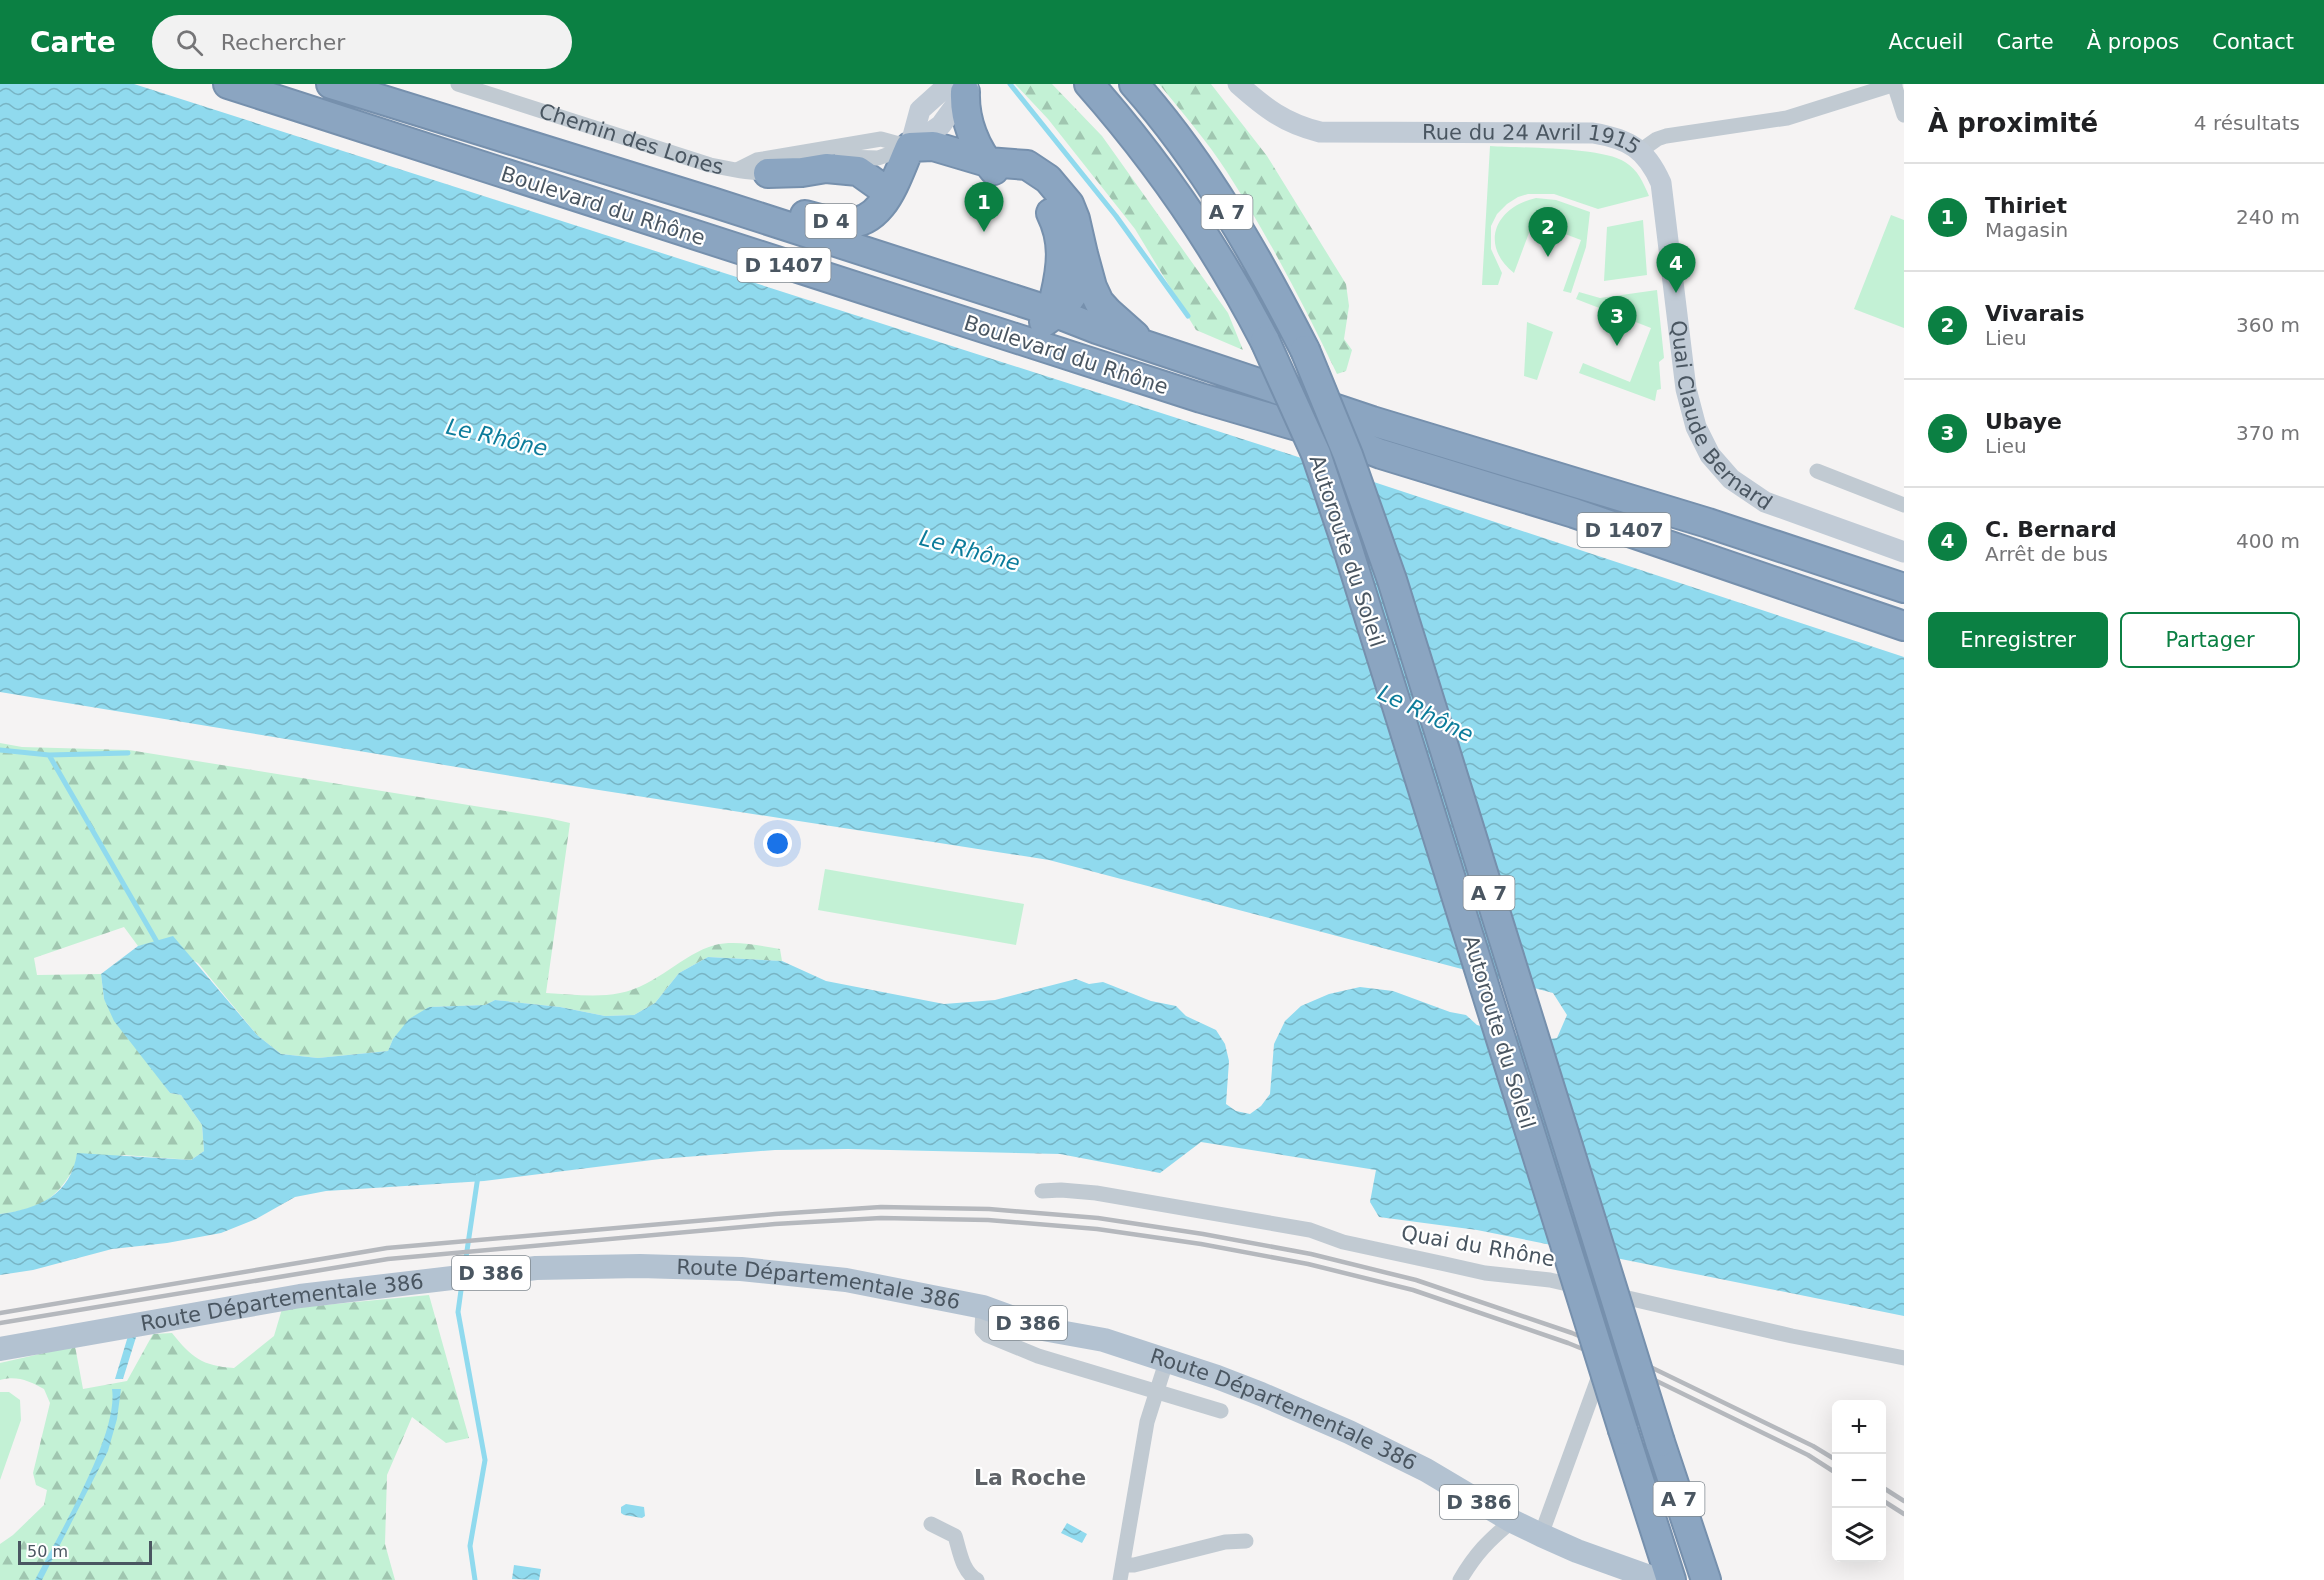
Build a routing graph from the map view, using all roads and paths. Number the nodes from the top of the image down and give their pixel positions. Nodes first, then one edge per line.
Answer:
1 (228, 84) edge
2 (331, 84) edge
3 (458, 84) edge
4 (1089, 84) edge
5 (1134, 84) edge
6 (1238, 84) edge
7 (1895, 84) edge
8 (962, 87) edge
9 (1904, 115) edge
10 (910, 147) junction
11 (1640, 151) junction
12 (987, 162) junction
13 (736, 170) junction
14 (497, 171) junction
15 (768, 173) junction
16 (890, 193) junction
17 (712, 202) junction
18 (1083, 254) junction
19 (1056, 313) junction
20 (1142, 342) junction
21 (1342, 439) junction
22 (1817, 471) dead end
23 (1904, 505) edge
24 (1904, 552) edge
25 (1904, 588) edge
26 (1904, 626) edge
27 (1042, 1191) dead end
28 (983, 1307) junction
29 (0, 1349) edge
30 (1904, 1358) edge
31 (1167, 1359) junction
32 (1599, 1376) dead end
33 (1155, 1392) junction
34 (1221, 1411) dead end
35 (1512, 1521) junction
36 (931, 1524) dead end
37 (1541, 1535) junction
38 (1246, 1541) dead end
39 (1702, 1569) edge
40 (1121, 1572) edge
41 (977, 1580) edge
42 (1460, 1580) edge
43 (1658, 1580) edge
44 (1671, 1580) edge

1 - 14 highway, Boulevard du Rhône / D 1407
2 - 17 highway, Boulevard du Rhône / D 1407
3 - 13 street, Chemin des Lones
4 - 44 highway, Autoroute du Soleil / A 7, bridge
5 - 39 highway, Autoroute du Soleil / A 7, bridge
6 - 11 main road, Rue du 24 Avril 1915
7 - 9 street
7 - 11 street, Rue du 24 Avril 1915
8 - 10 main road, D 4
8 - 12 highway
10 - 12 highway
10 - 13 street, Chemin des Lones
10 - 15 street, Chemin des Lones
10 - 16 highway, D 4
11 - 24 main road, Quai Claude Bernard
12 - 18 highway
12 - 19 highway
13 - 15 street, Chemin des Lones
14 - 19 highway
14 - 21 highway, Boulevard du Rhône / D 1407
15 - 16 highway
16 - 17 highway, D 4
17 - 19 highway, Boulevard du Rhône / D 1407
18 - 19 highway
18 - 20 highway
19 - 20 highway, Boulevard du Rhône / D 1407
19 - 21 highway
20 - 25 highway, Boulevard du Rhône / D 1407
21 - 26 highway, Boulevard du Rhône / D 1407
22 - 23 street
27 - 30 street, Quai du Rhône
28 - 29 main road, Route Départementale 386 / D 386
28 - 31 main road, Route Départementale 386 / D 386
28 - 33 street
31 - 33 street
31 - 35 main road, Route Départementale 386 / D 386
32 - 37 street
33 - 34 street
33 - 40 street
35 - 37 main road, Route Départementale 386 / D 386
35 - 42 street
36 - 41 street
37 - 43 main road, Route Départementale 386 / D 386
38 - 40 street

